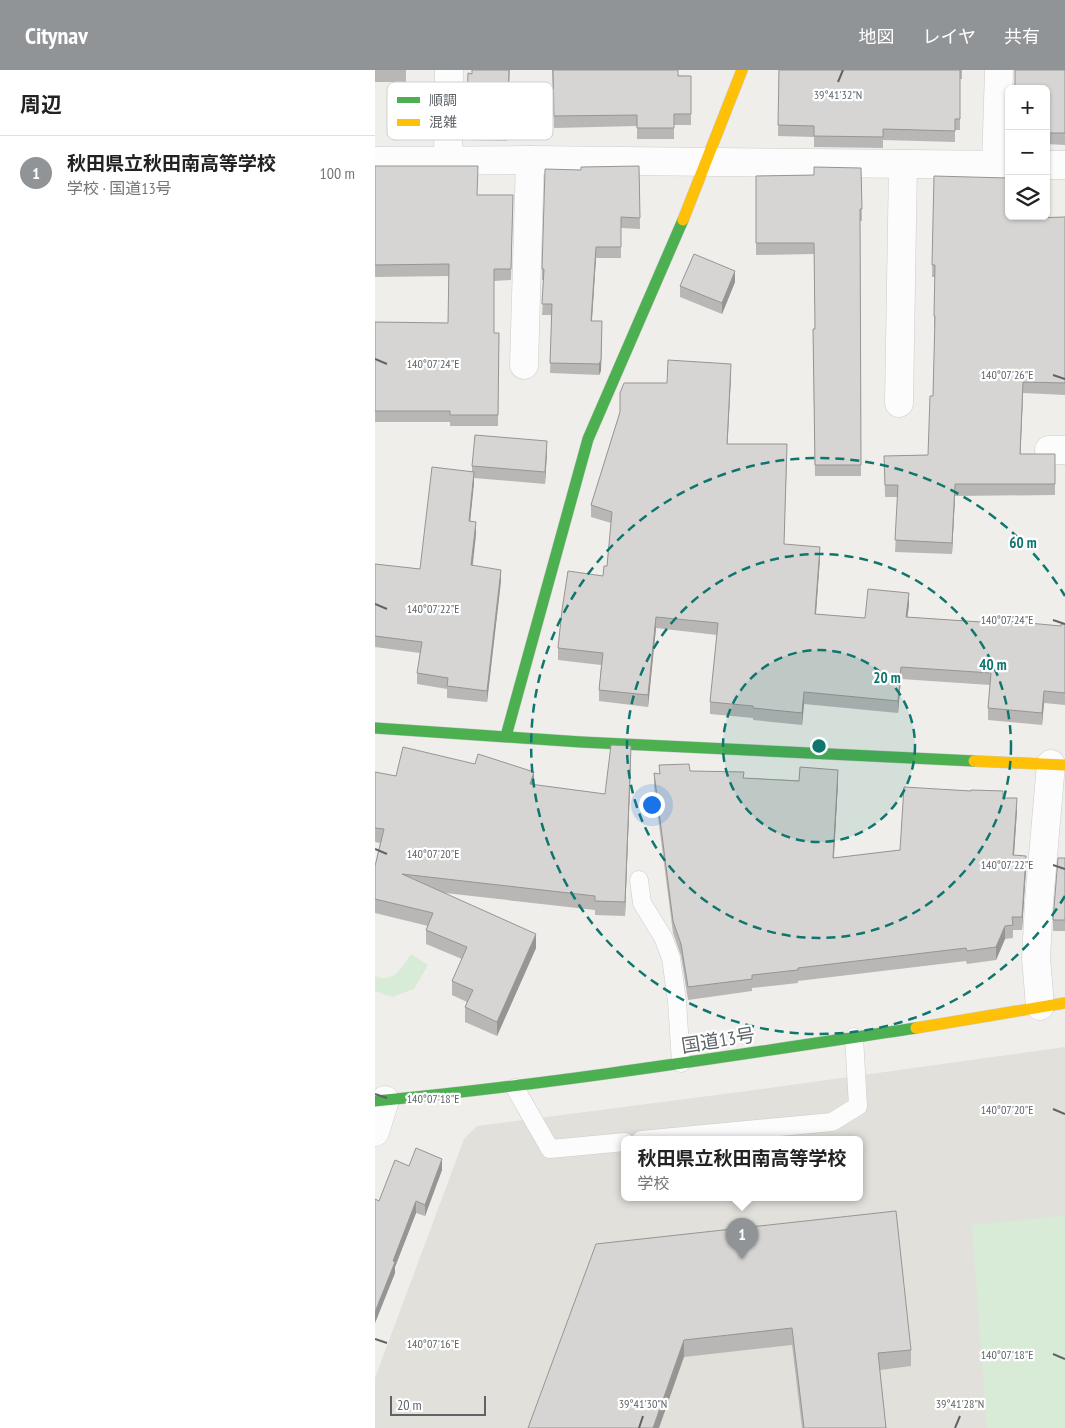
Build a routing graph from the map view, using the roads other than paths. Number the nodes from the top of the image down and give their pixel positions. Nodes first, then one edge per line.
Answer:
1 (742, 70) edge
2 (999, 70) edge
3 (447, 140) edge
4 (530, 160) junction
5 (375, 161) edge
6 (447, 161) junction
7 (706, 163) junction
8 (903, 164) junction
9 (1002, 165) edge
10 (1050, 165) edge
11 (1065, 165) edge
12 (524, 365) dead end
13 (899, 403) dead end
14 (375, 728) edge
15 (506, 736) junction
16 (1058, 765) edge
17 (639, 880) dead end
18 (1052, 1005) edge
19 (854, 1037) junction
20 (681, 1063) junction
21 (515, 1088) junction
22 (380, 1100) edge
23 (375, 1132) edge
24 (683, 1136) edge
25 (621, 1142) edge

1 - 7 main road
2 - 9 street
3 - 6 street
4 - 6 street
4 - 7 street
4 - 12 street
5 - 6 street
7 - 8 street
7 - 15 main road
8 - 9 street
8 - 13 street
10 - 11 street
14 - 15 main road
15 - 16 main road
16 - 18 street
17 - 20 lane
18 - 19 main road, 国道13号
19 - 20 main road, 国道13号
19 - 24 lane
20 - 21 main road, 国道13号
21 - 22 main road, 国道13号
21 - 25 lane
22 - 23 street

